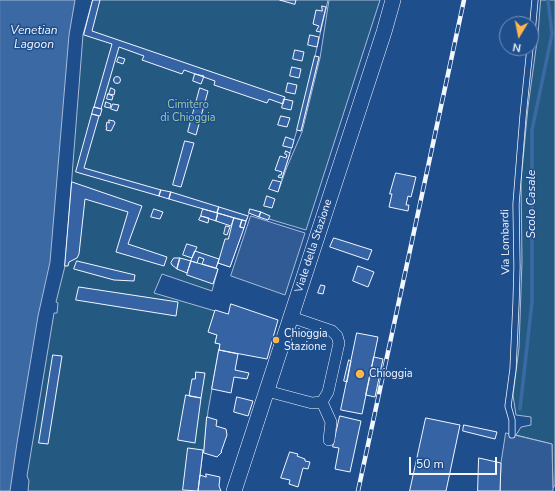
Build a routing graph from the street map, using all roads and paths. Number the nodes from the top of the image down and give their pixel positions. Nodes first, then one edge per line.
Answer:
1 (393, 0) edge
2 (535, 0) edge
3 (533, 16) edge
4 (529, 56) edge
5 (291, 317) junction
6 (266, 391) junction
7 (322, 402) junction
8 (512, 435) dead end
9 (329, 440) dead end
10 (234, 491) edge

1 - 5 street, Viale della Stazione
2 - 3 lane
4 - 8 lane, Via Lombardi
5 - 6 street, Viale della Stazione
5 - 7 street
6 - 7 street
6 - 10 street, Viale della Stazione
7 - 9 street

